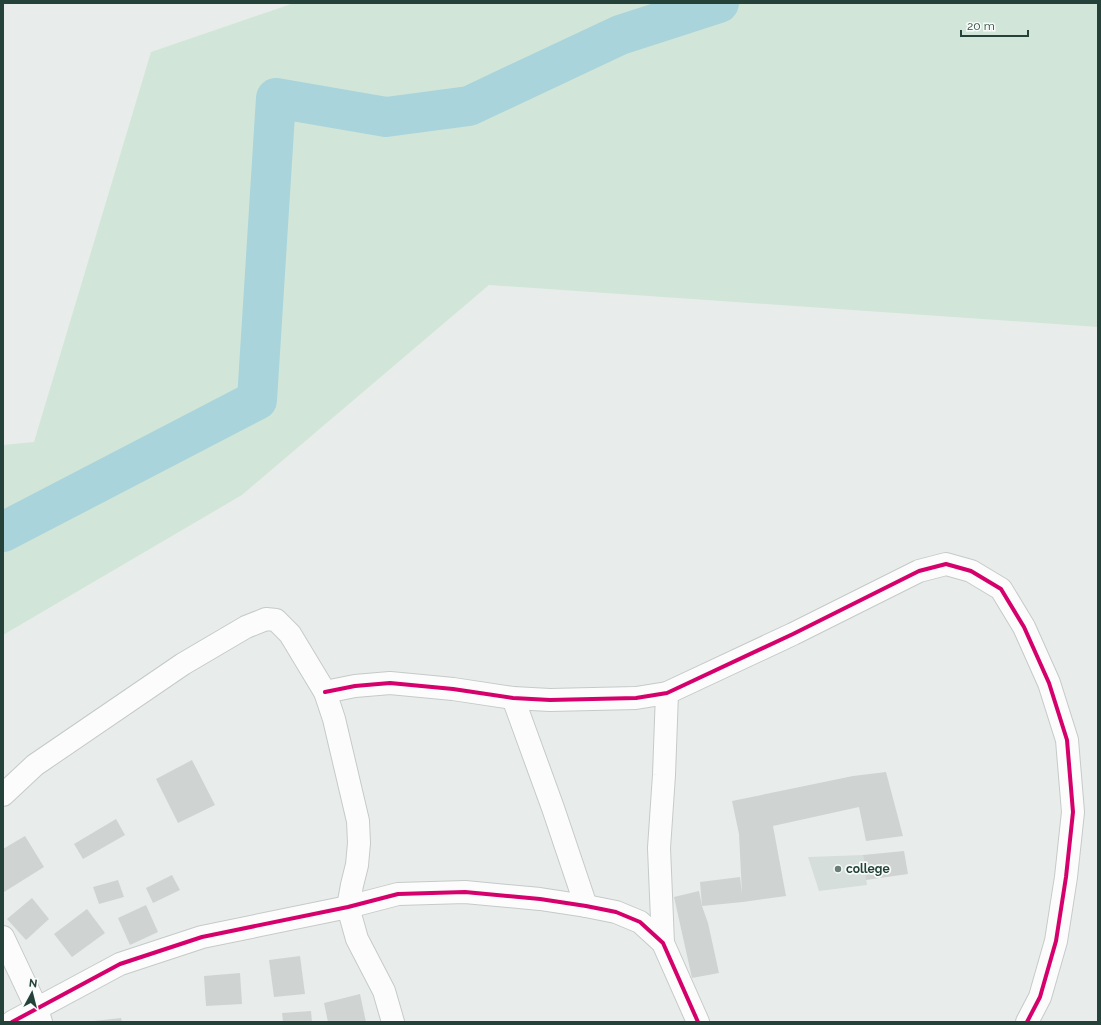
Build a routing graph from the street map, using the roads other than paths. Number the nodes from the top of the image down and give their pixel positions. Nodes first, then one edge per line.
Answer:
1 (325, 692) junction
2 (667, 693) junction
3 (513, 698) junction
4 (3, 795) edge
5 (586, 906) junction
6 (348, 907) junction
7 (3, 937) edge
8 (663, 943) junction
9 (39, 1015) edge
10 (12, 1022) edge
11 (393, 1022) edge
12 (698, 1022) edge
13 (1027, 1022) edge

1 - 3 street
1 - 4 street
1 - 6 street
2 - 3 street
2 - 8 street
2 - 13 street
3 - 5 street
5 - 6 street
5 - 8 street
6 - 9 street
6 - 11 street
7 - 9 street
8 - 12 street
9 - 10 street

